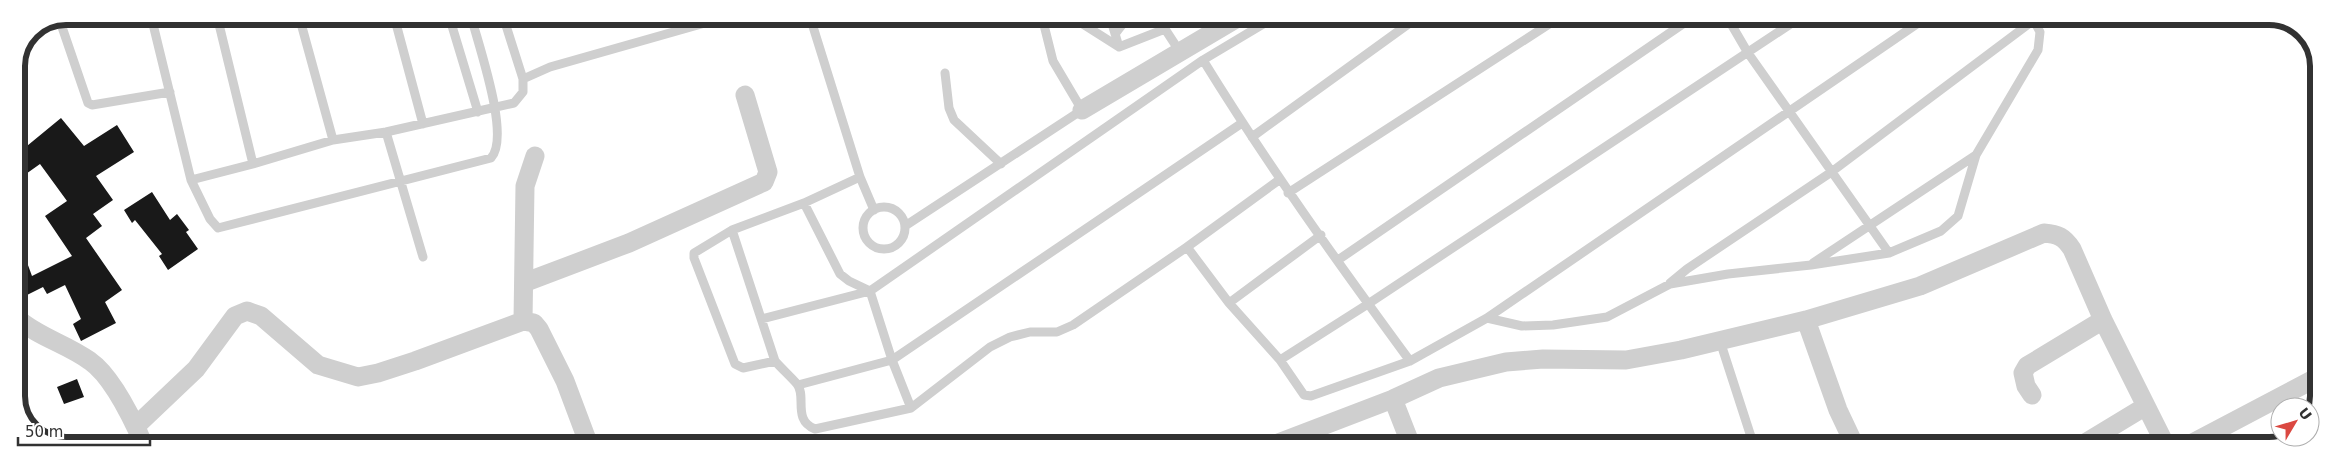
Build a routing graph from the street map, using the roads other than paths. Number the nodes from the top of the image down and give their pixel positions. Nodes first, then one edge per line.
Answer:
1 (62, 25) edge
2 (153, 25) edge
3 (219, 25) edge
4 (301, 25) edge
5 (396, 25) edge
6 (452, 25) edge
7 (473, 25) edge
8 (506, 25) edge
9 (694, 25) edge
10 (813, 25) edge
11 (1044, 25) edge
12 (1087, 25) edge
13 (1112, 25) edge
14 (1122, 25) edge
15 (1164, 25) edge
16 (1226, 25) edge
17 (1262, 25) edge
18 (1407, 25) edge
19 (1548, 25) edge
20 (1681, 25) edge
21 (1732, 25) edge
22 (1790, 25) edge
23 (1915, 25) edge
24 (2024, 25) edge
25 (2036, 25) edge
26 (1165, 29) junction
27 (1115, 34) junction
28 (1119, 47) junction
29 (1180, 52) junction
30 (1748, 53) junction
31 (1203, 60) junction
32 (945, 73) dead end
33 (523, 79) junction
34 (170, 92) junction
35 (745, 95) dead end
36 (496, 108) junction
37 (1082, 110) junction
38 (478, 112) junction
39 (1790, 112) junction
40 (1242, 123) junction
41 (423, 124) junction
42 (386, 132) junction
43 (1252, 137) junction
44 (333, 140) junction
45 (1976, 155) junction
46 (534, 156) dead end
47 (253, 164) junction
48 (1001, 164) junction
49 (1830, 173) junction
50 (860, 177) junction
51 (191, 180) junction
52 (1279, 180) junction
53 (400, 181) junction
54 (1288, 193) junction
55 (804, 203) junction
56 (874, 210) junction
57 (905, 226) junction
58 (1868, 226) junction
59 (732, 230) junction
60 (1321, 235) junction
61 (1187, 247) junction
62 (1888, 254) junction
63 (423, 256) dead end
64 (1338, 260) junction
65 (1811, 265) junction
66 (526, 282) junction
67 (1670, 284) junction
68 (870, 291) junction
69 (1229, 304) junction
70 (1368, 304) junction
71 (1487, 318) junction
72 (762, 319) junction
73 (1806, 320) junction
74 (2103, 320) junction
75 (523, 321) junction
76 (25, 324) edge
77 (1720, 341) junction
78 (892, 360) junction
79 (1280, 360) junction
80 (775, 361) junction
81 (1410, 361) junction
82 (2310, 381) edge
83 (798, 385) junction
84 (2032, 395) dead end
85 (1393, 399) junction
86 (2146, 406) junction
87 (911, 408) junction
88 (136, 426) junction
89 (141, 437) edge
90 (585, 437) edge
91 (1294, 437) edge
92 (1409, 437) edge
93 (1751, 437) edge
94 (1851, 437) edge
95 (2095, 437) edge
96 (2162, 437) edge
97 (2204, 437) edge

1 - 34 lane
2 - 34 lane
3 - 47 lane
4 - 44 lane
5 - 41 lane
6 - 38 lane
7 - 36 lane
8 - 33 lane
9 - 33 lane
10 - 50 lane
11 - 37 lane
12 - 28 lane
13 - 27 lane
14 - 27 lane
15 - 26 lane
16 - 29 street
17 - 31 lane
18 - 43 lane
19 - 54 lane
20 - 64 lane
21 - 30 lane
22 - 30 lane
23 - 39 lane
24 - 49 lane
25 - 45 lane
26 - 28 lane
26 - 29 lane
27 - 28 lane
29 - 37 street
30 - 39 lane
30 - 70 lane
31 - 40 lane
31 - 68 lane
32 - 48 lane
33 - 36 lane
34 - 51 lane
35 - 66 street
36 - 38 lane
36 - 53 lane
37 - 48 lane
38 - 41 lane
39 - 49 lane
39 - 71 lane
40 - 43 lane
40 - 78 lane
41 - 42 lane
42 - 44 lane
42 - 53 lane
43 - 52 lane
44 - 47 lane
45 - 58 lane
45 - 62 lane
46 - 66 street
47 - 51 lane
48 - 57 lane
49 - 58 lane
49 - 67 lane
50 - 55 lane
50 - 56 lane
51 - 53 lane
52 - 54 lane
52 - 61 lane
53 - 63 lane
54 - 60 lane
55 - 59 lane
55 - 68 lane
56 - 57 lane
56 - 57 lane
58 - 62 lane
58 - 65 lane
59 - 72 lane
59 - 80 lane
60 - 64 lane
60 - 69 lane
61 - 69 lane
61 - 87 lane
62 - 65 lane
64 - 70 lane
65 - 67 lane
66 - 75 street
67 - 71 lane
68 - 72 lane
68 - 78 lane
69 - 79 lane
70 - 79 lane
70 - 81 lane
71 - 81 lane
72 - 80 lane
73 - 74 street
73 - 77 street
73 - 94 street
74 - 84 street
74 - 86 street
75 - 88 street
75 - 90 street
76 - 88 street
77 - 85 street
77 - 93 lane
78 - 83 lane
78 - 87 lane
79 - 81 lane
80 - 83 lane
82 - 97 street
83 - 87 lane
85 - 91 street
85 - 92 street
86 - 95 street
86 - 96 street
88 - 89 street

